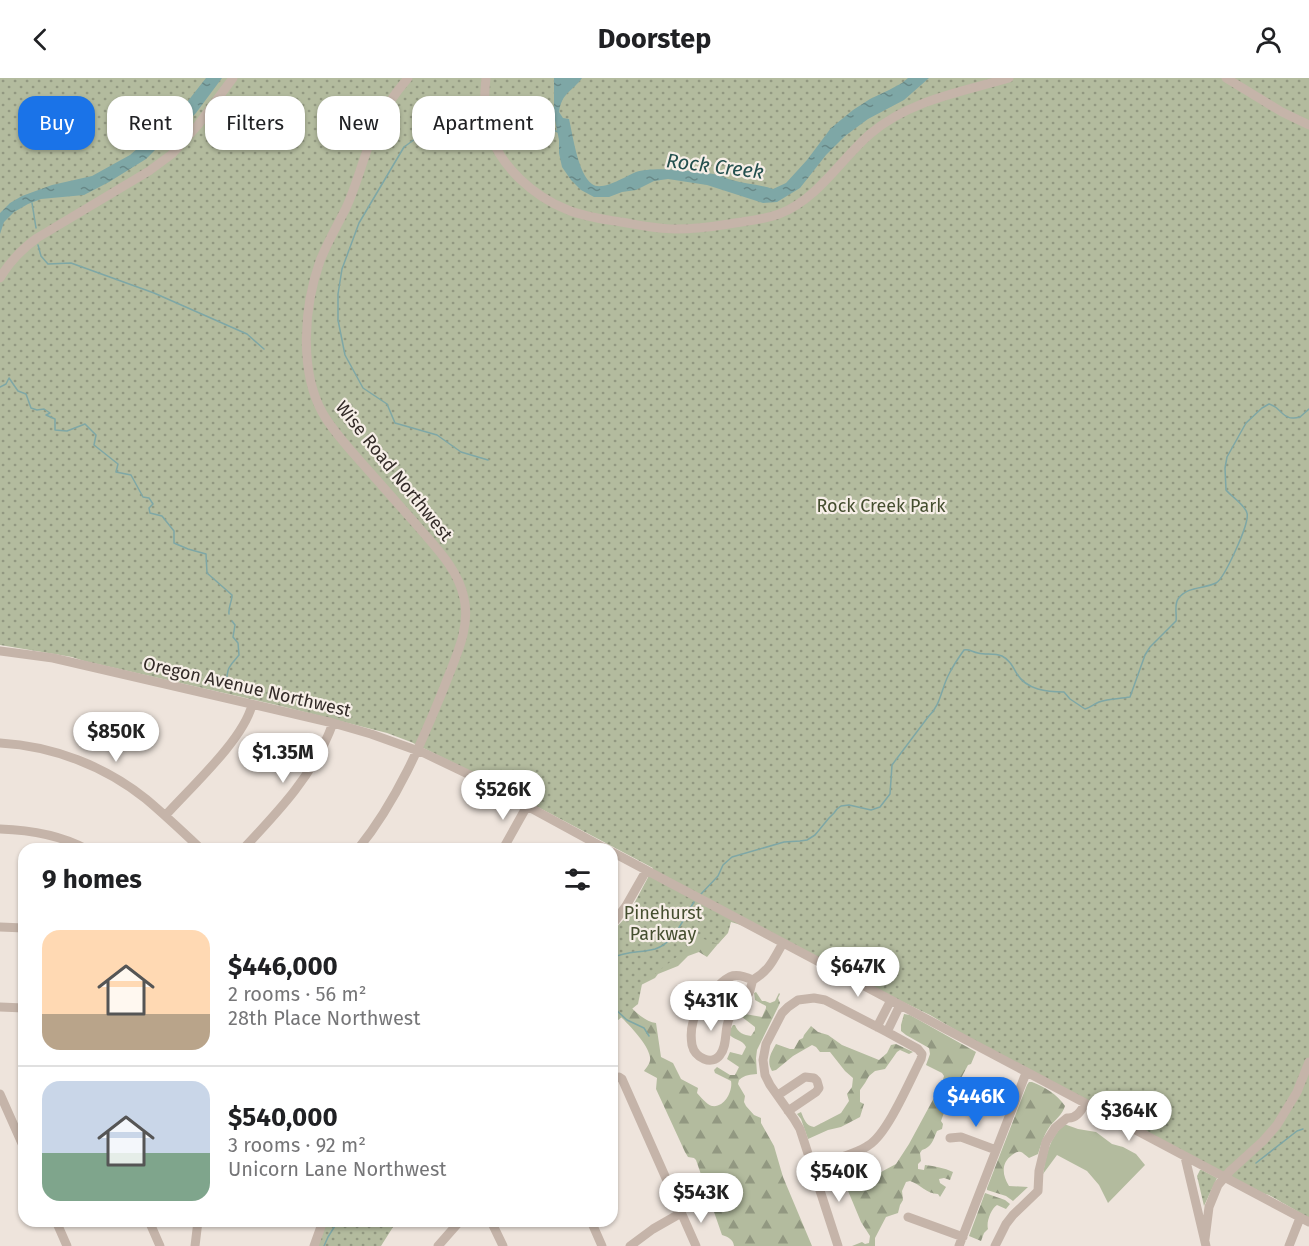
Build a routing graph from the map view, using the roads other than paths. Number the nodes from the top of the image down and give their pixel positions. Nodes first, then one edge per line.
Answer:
1 (233, 78) edge
2 (408, 78) edge
3 (486, 78) edge
4 (1226, 78) edge
5 (1005, 79) edge
6 (1309, 125) edge
7 (0, 278) edge
8 (0, 651) edge
9 (252, 705) junction
10 (333, 723) junction
11 (0, 743) edge
12 (418, 751) junction
13 (527, 806) junction
14 (165, 816) junction
15 (0, 829) edge
16 (73, 843) edge
17 (194, 843) edge
18 (249, 843) edge
19 (362, 843) edge
20 (506, 843) edge
21 (595, 843) edge
22 (618, 855) edge
23 (646, 871) junction
24 (618, 917) edge
25 (0, 927) edge
26 (18, 928) edge
27 (783, 943) junction
28 (753, 980) junction
29 (891, 1000) junction
30 (900, 1005) junction
31 (0, 1007) edge
32 (18, 1008) edge
33 (877, 1027) junction
34 (887, 1032) junction
35 (1309, 1062) edge
36 (1026, 1073) junction
37 (618, 1082) edge
38 (0, 1094) edge
39 (778, 1095) junction
40 (1085, 1104) junction
41 (1070, 1107) junction
42 (788, 1111) junction
43 (18, 1123) edge
44 (950, 1138) dead end
45 (996, 1150) junction
46 (1185, 1157) junction
47 (813, 1166) junction
48 (1225, 1178) junction
49 (681, 1213) junction
50 (908, 1216) dead end
51 (1305, 1220) edge
52 (59, 1227) edge
53 (152, 1227) edge
54 (197, 1227) edge
55 (321, 1227) edge
56 (455, 1227) edge
57 (494, 1227) edge
58 (594, 1227) edge
59 (961, 1241) edge
60 (1205, 1242) edge
61 (67, 1246) edge
62 (160, 1246) edge
63 (195, 1246) edge
64 (314, 1246) edge
65 (438, 1246) edge
66 (503, 1246) edge
67 (602, 1246) edge
68 (630, 1246) edge
69 (696, 1246) edge
70 (838, 1246) edge
71 (995, 1246) edge
72 (1289, 1246) edge

1 - 7 street
2 - 12 street, Wise Road Northwest
3 - 5 street
4 - 6 street
8 - 9 street, Oregon Avenue Northwest
9 - 10 street, Oregon Avenue Northwest
9 - 14 street
10 - 12 street, Oregon Avenue Northwest
10 - 18 street
11 - 14 street
12 - 13 street, Oregon Avenue Northwest
12 - 19 street, Wise Road Northwest
13 - 20 street
13 - 21 street, Oregon Avenue Northwest
14 - 17 street
15 - 16 street
22 - 23 street
23 - 24 street
23 - 27 street
25 - 26 street
27 - 28 street
27 - 29 street
28 - 28 street
29 - 30 street
29 - 33 street
30 - 34 street
30 - 36 street
31 - 32 street
33 - 34 street
33 - 39 street
34 - 47 street
35 - 48 street
36 - 41 street
36 - 45 street
37 - 49 street
38 - 43 street
39 - 42 street
39 - 42 street
40 - 41 street
40 - 41 street
40 - 46 street
41 - 71 street
42 - 47 street
44 - 45 street
45 - 59 street
46 - 48 street
46 - 60 street
47 - 70 street
48 - 51 street
48 - 60 street
49 - 68 street
49 - 69 street
50 - 59 street
51 - 72 street
52 - 61 street
53 - 62 street
54 - 63 street
55 - 64 street
56 - 65 street
57 - 66 street
58 - 67 street

